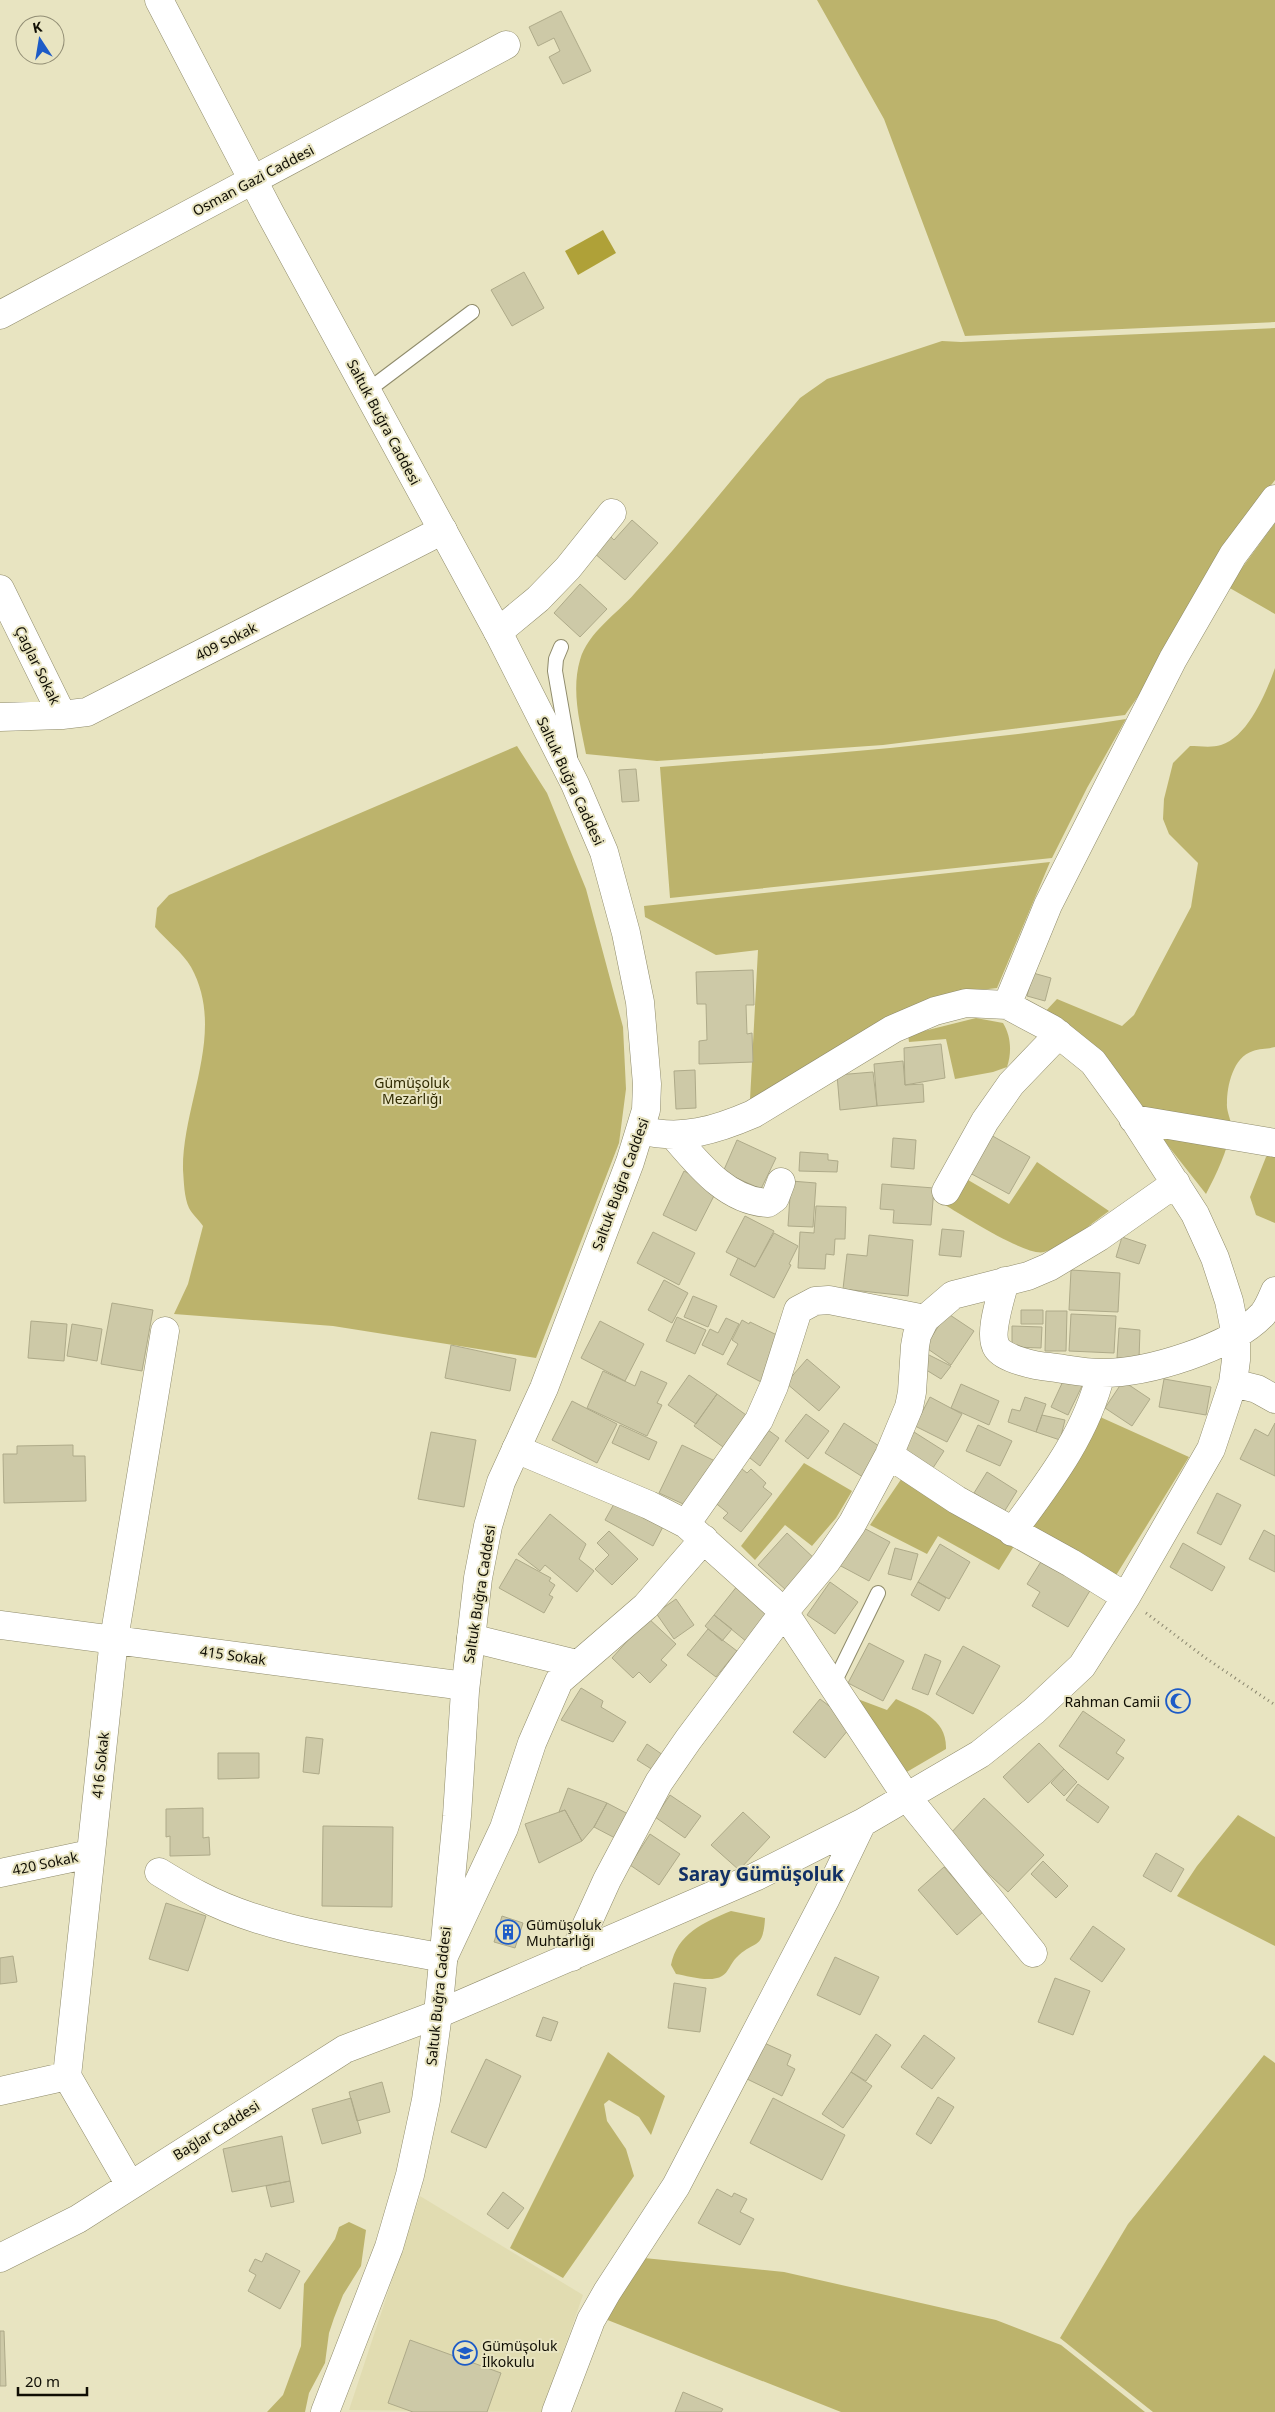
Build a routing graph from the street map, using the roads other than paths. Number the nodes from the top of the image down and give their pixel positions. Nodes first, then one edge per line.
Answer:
1 (159, 0) edge
2 (506, 45) dead end
3 (253, 180) junction
4 (472, 312) dead end
5 (0, 315) edge
6 (367, 391) junction
7 (1275, 499) edge
8 (612, 513) dead end
9 (442, 530) junction
10 (0, 589) edge
11 (498, 632) junction
12 (561, 647) dead end
13 (62, 715) junction
14 (0, 717) edge
15 (575, 784) junction
16 (1008, 1005) junction
17 (1059, 1034) junction
18 (1133, 1119) junction
19 (641, 1130) junction
20 (674, 1136) junction
21 (1275, 1143) edge
22 (781, 1182) dead end
23 (1176, 1183) junction
24 (946, 1191) dead end
25 (1005, 1281) junction
26 (1275, 1291) edge
27 (926, 1319) junction
28 (165, 1331) dead end
29 (1236, 1336) junction
30 (1101, 1373) junction
31 (1233, 1383) junction
32 (1275, 1399) edge
33 (516, 1448) junction
34 (889, 1455) junction
35 (695, 1531) junction
36 (1012, 1532) junction
37 (878, 1593) dead end
38 (1126, 1597) junction
39 (784, 1612) junction
40 (0, 1625) edge
41 (471, 1638) junction
42 (114, 1639) junction
43 (577, 1664) junction
44 (833, 1685) junction
45 (465, 1686) junction
46 (906, 1796) junction
47 (862, 1823) junction
48 (90, 1854) junction
49 (159, 1872) dead end
50 (0, 1873) edge
51 (1033, 1953) dead end
52 (572, 1957) junction
53 (443, 1958) junction
54 (438, 2014) junction
55 (67, 2076) junction
56 (0, 2091) edge
57 (130, 2185) junction
58 (0, 2258) edge
59 (325, 2412) edge
60 (556, 2412) edge

1 - 3 street, Saltuk Buğra Caddesi
2 - 3 street, Osman Gazi Caddesi
3 - 5 street, Osman Gazi Caddesi
3 - 6 street, Saltuk Buğra Caddesi
4 - 6 lane
6 - 9 street, Saltuk Buğra Caddesi
7 - 16 street
8 - 11 street
9 - 11 street, Saltuk Buğra Caddesi
9 - 13 street, 409 Sokak
10 - 13 street, Çaglar Sokak
11 - 15 street, Saltuk Buğra Caddesi
12 - 15 lane
13 - 14 street, 409 Sokak
15 - 19 street, Saltuk Buğra Caddesi
16 - 17 street, Bağlar Caddesi
16 - 20 street
17 - 18 street, Bağlar Caddesi
17 - 24 street
18 - 21 street
18 - 23 street, Bağlar Caddesi
19 - 20 street
19 - 33 street, Saltuk Buğra Caddesi
20 - 22 street
23 - 25 street
23 - 29 street, Bağlar Caddesi
25 - 27 street
25 - 30 street
26 - 29 street
27 - 34 street
27 - 35 street
28 - 42 street, 416 Sokak
29 - 30 street
29 - 31 street, Bağlar Caddesi
30 - 36 street
31 - 32 street
31 - 38 street, Bağlar Caddesi
33 - 35 street
33 - 41 street, Saltuk Buğra Caddesi
34 - 36 street
34 - 39 street
35 - 39 street
35 - 43 street
36 - 38 street
37 - 44 lane
38 - 46 street, Bağlar Caddesi
39 - 44 street
39 - 52 street
40 - 42 street, 415 Sokak
41 - 43 street
41 - 45 street, Saltuk Buğra Caddesi
42 - 45 street, 415 Sokak
42 - 48 street, 416 Sokak
43 - 53 street
44 - 46 street
45 - 53 street, Saltuk Buğra Caddesi
46 - 47 street, Bağlar Caddesi
46 - 51 street
47 - 52 street, Bağlar Caddesi
47 - 60 street
48 - 50 street, 420 Sokak
48 - 55 street, 416 Sokak
49 - 53 street
52 - 54 street, Bağlar Caddesi
53 - 54 street, Saltuk Buğra Caddesi
54 - 57 street, Bağlar Caddesi
54 - 59 street, Saltuk Buğra Caddesi
55 - 56 street
55 - 57 street
57 - 58 street, Bağlar Caddesi

